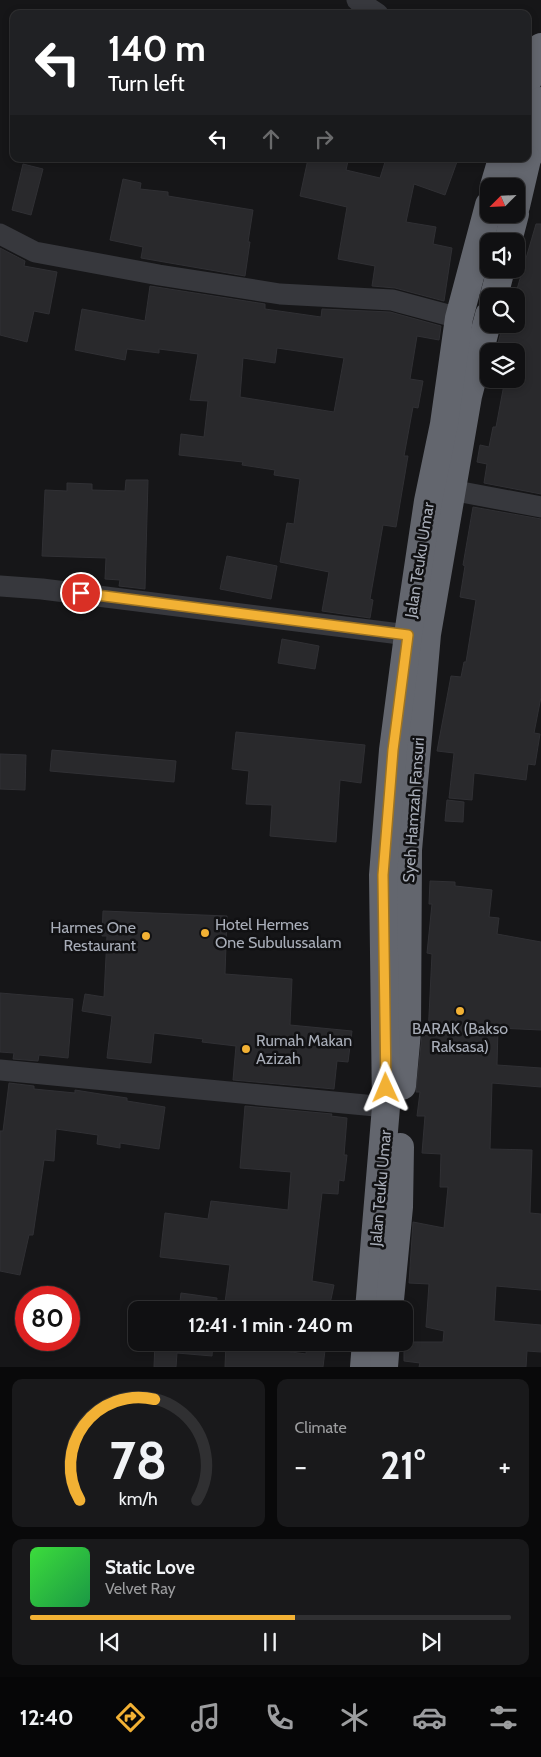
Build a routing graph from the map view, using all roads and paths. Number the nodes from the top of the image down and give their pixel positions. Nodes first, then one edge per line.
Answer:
1 (357, 0) edge
2 (372, 10) edge
3 (541, 47) edge
4 (531, 72) edge
5 (541, 101) edge
6 (531, 142) edge
7 (501, 162) edge
8 (526, 162) edge
9 (496, 178) edge
10 (522, 178) edge
11 (484, 223) edge
12 (0, 234) edge
13 (459, 318) junction
14 (484, 333) edge
15 (451, 490) junction
16 (541, 508) edge
17 (0, 586) edge
18 (408, 635) junction
19 (0, 1070) edge
20 (386, 1107) junction
21 (370, 1301) edge
22 (390, 1301) edge
23 (365, 1351) edge
24 (385, 1351) edge
25 (364, 1367) edge
26 (384, 1367) edge

1 - 2 street
3 - 4 highway
5 - 6 highway
7 - 9 highway
8 - 10 highway
11 - 13 highway, Jalan Teuku Umar
12 - 13 street
13 - 18 highway, Jalan Teuku Umar
14 - 15 highway, Syeh Hamzah Fansuri
15 - 16 street
15 - 22 highway, Syeh Hamzah Fansuri
17 - 18 street
18 - 20 highway, Jalan Teuku Umar
19 - 20 street
20 - 21 highway, Jalan Teuku Umar
23 - 25 highway
24 - 26 highway

